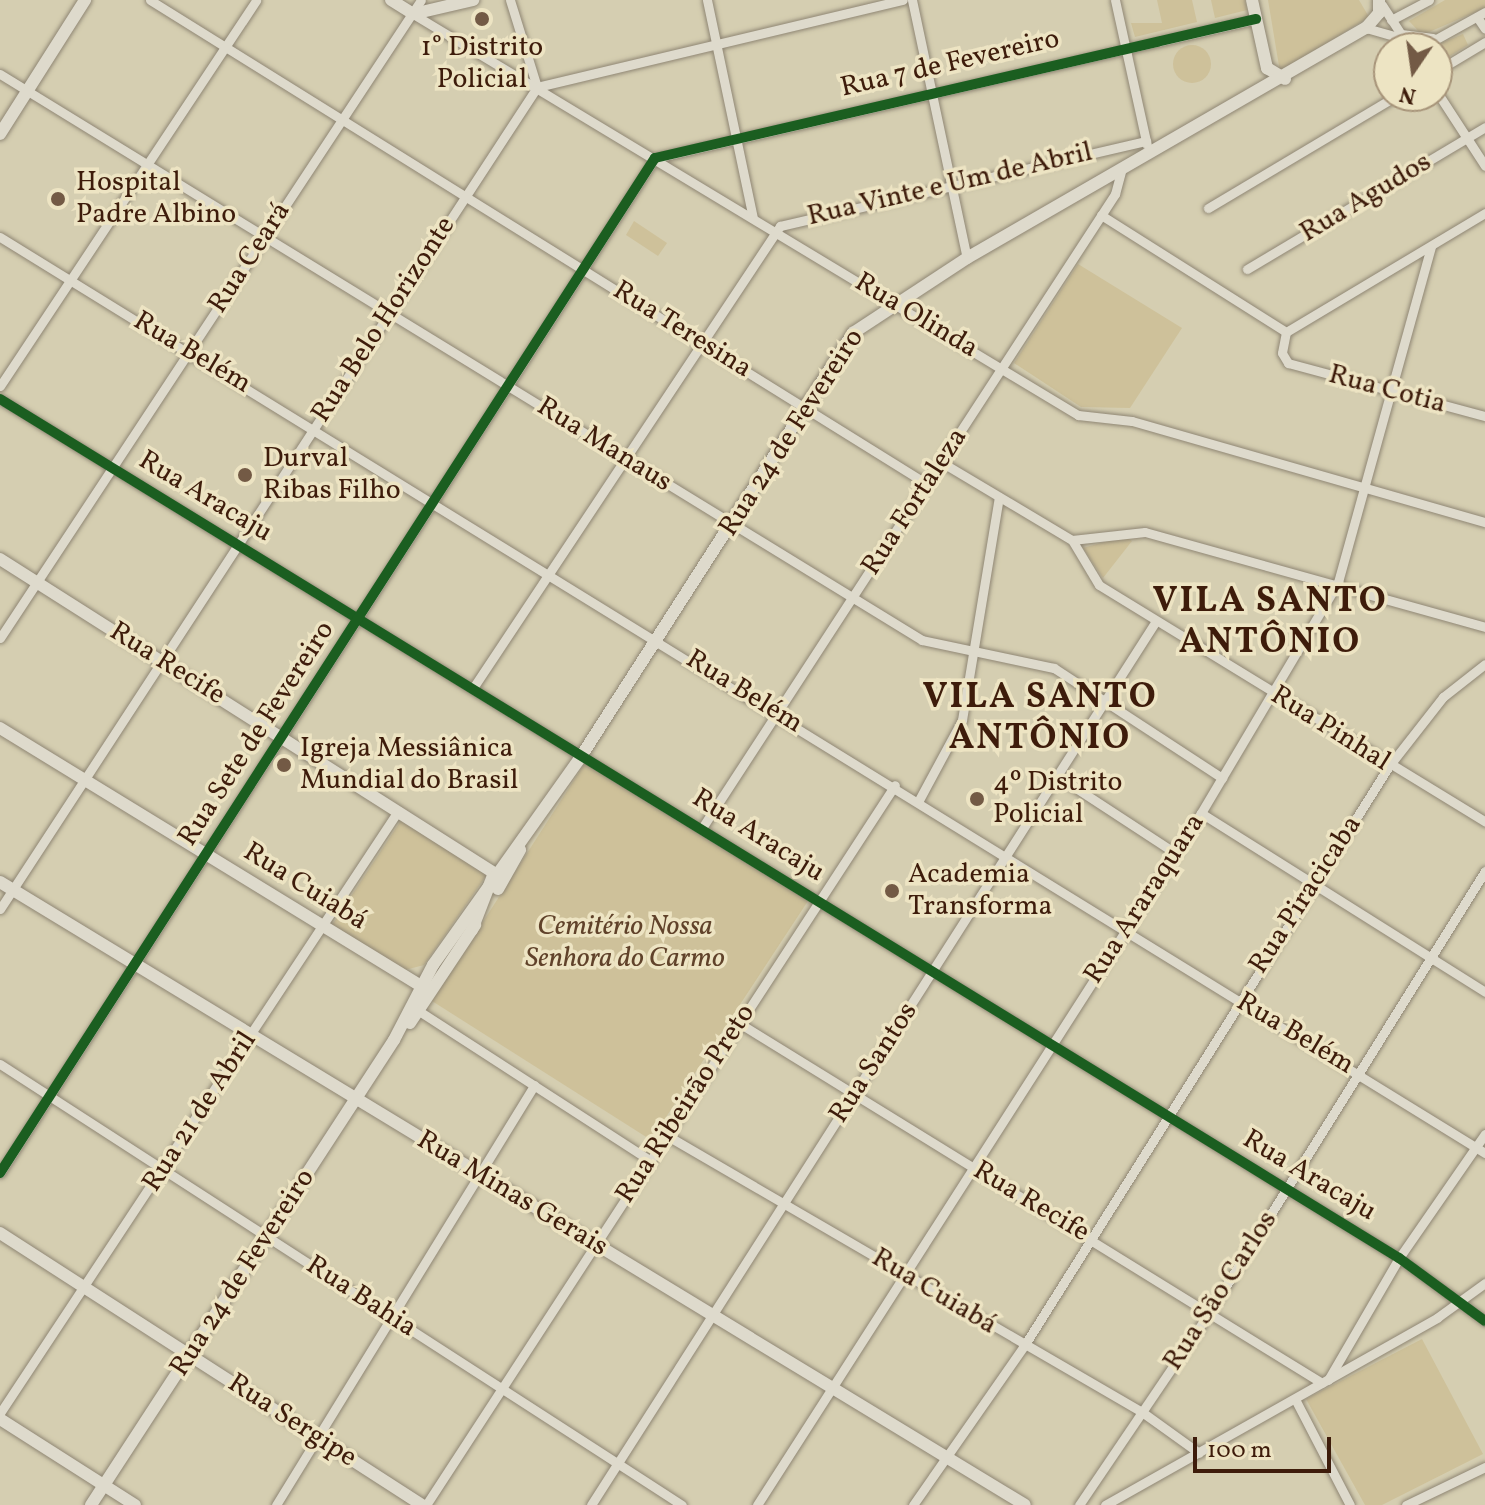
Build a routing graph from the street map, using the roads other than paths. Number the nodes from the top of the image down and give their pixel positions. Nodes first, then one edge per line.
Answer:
1 (85, 0) edge
2 (150, 0) edge
3 (256, 0) edge
4 (391, 0) edge
5 (424, 0) edge
6 (473, 0) edge
7 (510, 0) edge
8 (707, 0) edge
9 (903, 0) edge
10 (912, 0) edge
11 (1115, 0) edge
12 (1252, 0) edge
13 (1429, 0) edge
14 (1380, 2) edge
15 (443, 7) junction
16 (413, 14) junction
17 (1481, 15) edge
18 (1256, 19) junction
19 (1391, 20) junction
20 (1366, 28) junction
21 (1485, 29) edge
22 (1389, 32) edge
23 (1399, 32) edge
24 (1448, 32) edge
25 (1485, 42) edge
26 (716, 43) junction
27 (226, 46) junction
28 (1127, 47) junction
29 (1453, 61) edge
30 (1267, 68) junction
31 (0, 74) edge
32 (1285, 79) junction
33 (537, 87) junction
34 (28, 92) junction
35 (932, 94) junction
36 (1257, 94) junction
37 (1373, 110) edge
38 (1450, 112) edge
39 (343, 117) junction
40 (1485, 127) edge
41 (0, 134) edge
42 (737, 138) junction
43 (1467, 138) junction
44 (1146, 141) junction
45 (1149, 156) junction
46 (655, 158) junction
47 (148, 163) junction
48 (1485, 166) edge
49 (1121, 172) junction
50 (951, 186) junction
51 (466, 196) junction
52 (1208, 208) dead end
53 (1485, 213) edge
54 (1101, 215) junction
55 (753, 218) junction
56 (774, 231) junction
57 (265, 233) junction
58 (0, 237) edge
59 (1431, 247) junction
60 (967, 258) junction
61 (585, 268) junction
62 (1247, 269) dead end
63 (71, 280) junction
64 (895, 303) junction
65 (392, 313) junction
66 (1286, 332) junction
67 (702, 342) junction
68 (190, 350) junction
69 (1003, 368) junction
70 (0, 386) edge
71 (509, 386) junction
72 (1394, 393) junction
73 (0, 399) edge
74 (805, 408) junction
75 (1485, 416) edge
76 (313, 428) junction
77 (625, 457) junction
78 (941, 462) junction
79 (112, 468) junction
80 (927, 484) junction
81 (1366, 487) junction
82 (999, 497) junction
83 (436, 504) junction
84 (1485, 522) edge
85 (732, 525) junction
86 (1072, 540) junction
87 (240, 545) junction
88 (0, 559) edge
89 (547, 573) junction
90 (37, 582) junction
91 (1338, 582) junction
92 (852, 599) junction
93 (360, 621) junction
94 (1156, 621) junction
95 (1485, 627) edge
96 (0, 638) edge
97 (657, 638) junction
98 (973, 650) junction
99 (163, 662) junction
100 (1485, 664) edge
101 (473, 688) junction
102 (1275, 694) junction
103 (1104, 700) junction
104 (777, 713) junction
105 (0, 728) edge
106 (285, 736) junction
107 (582, 755) junction
108 (1389, 766) junction
109 (1056, 775) junction
110 (1222, 778) junction
111 (83, 781) junction
112 (895, 785) junction
113 (919, 800) junction
114 (398, 811) junction
115 (1201, 813) junction
116 (1485, 822) edge
117 (702, 828) junction
118 (523, 843) junction
119 (1175, 853) junction
120 (1005, 854) junction
121 (208, 855) junction
122 (1485, 871) edge
123 (494, 873) junction
124 (0, 882) edge
125 (1312, 883) junction
126 (13, 889) junction
127 (818, 902) junction
128 (0, 909) edge
129 (323, 926) junction
130 (1125, 929) junction
131 (472, 930) junction
132 (1429, 957) junction
133 (453, 958) junction
134 (137, 964) junction
135 (433, 965) junction
136 (934, 974) junction
137 (404, 977) junction
138 (420, 991) junction
139 (1485, 992) edge
140 (1239, 1000) junction
141 (419, 1011) junction
142 (739, 1023) junction
143 (251, 1034) junction
144 (394, 1040) junction
145 (1050, 1047) junction
146 (0, 1064) edge
147 (1356, 1071) junction
148 (534, 1085) junction
149 (853, 1091) junction
150 (51, 1096) junction
151 (356, 1100) junction
152 (1166, 1117) junction
153 (1485, 1134) edge
154 (666, 1135) junction
155 (1481, 1150) edge
156 (649, 1160) junction
157 (972, 1167) junction
158 (162, 1171) junction
159 (0, 1173) edge
160 (479, 1173) junction
161 (1287, 1190) junction
162 (787, 1204) junction
163 (0, 1233) edge
164 (267, 1236) junction
165 (1089, 1238) junction
166 (594, 1244) junction
167 (1399, 1258) junction
168 (905, 1276) junction
169 (1485, 1283) edge
170 (84, 1287) junction
171 (1463, 1301) junction
172 (1209, 1313) junction
173 (390, 1316) junction
174 (714, 1316) junction
175 (1485, 1321) edge
176 (1024, 1346) junction
177 (190, 1355) junction
178 (1325, 1381) junction
179 (501, 1388) junction
180 (830, 1389) junction
181 (1295, 1399) junction
182 (1142, 1412) junction
183 (0, 1413) edge
184 (0, 1419) edge
185 (317, 1437) junction
186 (1199, 1453) junction
187 (943, 1456) junction
188 (619, 1465) junction
189 (1485, 1467) edge
190 (104, 1485) junction
191 (91, 1505) edge
192 (135, 1505) edge
193 (276, 1505) edge
194 (424, 1505) edge
195 (591, 1505) edge
196 (682, 1505) edge
197 (757, 1505) edge
198 (913, 1505) edge
199 (1025, 1505) edge
200 (1079, 1505) edge
201 (1105, 1505) edge
202 (1350, 1505) edge
203 (1406, 1505) edge

1 - 34 main road
2 - 27 street, Rua Teresina
3 - 27 street
4 - 16 main road, Rua Olinda
5 - 15 main road
5 - 16 street, Rua Ceará
6 - 15 main road
7 - 33 street
8 - 26 street
9 - 26 street
10 - 35 street
11 - 28 street
12 - 18 main road
13 - 19 street
14 - 19 street
14 - 20 main road, Rua 24 de Fevereiro
15 - 16 main road
16 - 33 street, Rua Olinda
16 - 39 street, Rua Ceará
17 - 21 street
17 - 24 street
18 - 28 street, Rua 7 de Fevereiro
18 - 30 main road
19 - 23 street
20 - 22 street
20 - 32 main road, Rua 24 de Fevereiro
25 - 29 street
26 - 33 street
26 - 42 street
27 - 39 street, Rua Teresina
27 - 47 street
28 - 35 street, Rua 7 de Fevereiro
28 - 44 street
30 - 32 main road
30 - 36 main road
31 - 34 street, Rua Manaus
32 - 36 main road, Rua 24 de Fevereiro
33 - 46 street, Rua Olinda
33 - 51 street, Rua Belo Horizonte
34 - 41 main road
34 - 47 street, Rua Manaus
35 - 42 street, Rua 7 de Fevereiro
35 - 50 street
36 - 45 main road, Rua 24 de Fevereiro
37 - 52 street
38 - 43 street
39 - 51 street, Rua Teresina
39 - 57 street, Rua Ceará
40 - 43 street, Rua Agudos
42 - 46 street, Rua 7 de Fevereiro
42 - 55 street
43 - 48 street
43 - 62 street, Rua Agudos
44 - 45 street
44 - 50 street, Rua Vinte e Um de Abril
45 - 49 main road, Rua 24 de Fevereiro
46 - 55 street, Rua Olinda
46 - 61 street, Rua Sete de Fevereiro
47 - 57 street, Rua Manaus
47 - 63 street
49 - 54 street, Rua Fortaleza
49 - 60 main road, Rua 24 de Fevereiro
50 - 56 street, Rua Vinte e Um de Abril
50 - 60 street
51 - 61 street, Rua Teresina
51 - 65 street, Rua Belo Horizonte
53 - 59 street
54 - 66 street
54 - 69 street, Rua Fortaleza
55 - 56 street, Rua Olinda
56 - 64 street, Rua Olinda
56 - 67 street, Rua Vinte e Um de Abril
57 - 65 street, Rua Manaus
57 - 68 street, Rua Ceará
58 - 63 street, Rua Belém
59 - 66 street
59 - 72 street, Rua Araraquara
60 - 64 main road, Rua 24 de Fevereiro
61 - 67 street, Rua Teresina
61 - 71 street, Rua Sete de Fevereiro
63 - 68 street, Rua Belém
63 - 70 street
64 - 69 street, Rua Olinda
64 - 74 main road, Rua 24 de Fevereiro
65 - 71 street, Rua Manaus
65 - 76 street, Rua Belo Horizonte
66 - 72 street, Rua Cotia
67 - 74 street, Rua Teresina
67 - 77 street, Rua Vinte e Um de Abril
68 - 76 street, Rua Belém
68 - 79 street, Rua Ceará
69 - 78 street, Rua Fortaleza
69 - 81 street, Rua Olinda
71 - 77 street, Rua Manaus
71 - 83 street, Rua Sete de Fevereiro
72 - 75 street, Rua Cotia
72 - 81 street, Rua Araraquara
73 - 79 street, Rua Aracaju
74 - 80 street, Rua Teresina
74 - 85 main road, Rua 24 de Fevereiro
76 - 83 street, Rua Belém
76 - 87 street, Rua Belo Horizonte
77 - 85 street, Rua Manaus
77 - 89 street, Rua Vinte e Um de Abril
78 - 80 street, Rua Fortaleza
78 - 82 street
79 - 87 street, Rua Aracaju
79 - 90 street, Rua Ceará
80 - 92 street, Rua Fortaleza
81 - 84 street, Rua Olinda
81 - 91 street, Rua Araraquara
82 - 86 street
82 - 98 street
83 - 89 street, Rua Belém
83 - 93 street, Rua Sete de Fevereiro
85 - 92 street, Rua Manaus
85 - 97 main road, Rua 24 de Fevereiro
86 - 91 street
86 - 94 street, Rua Pinhal
87 - 93 street, Rua Aracaju
87 - 99 street, Rua Belo Horizonte
88 - 90 main road, Rua Recife
89 - 97 street, Rua Belém
89 - 101 street, Rua Vinte e Um de Abril
90 - 96 street, Rua Ceará
90 - 99 main road, Rua Recife
91 - 95 street
91 - 102 street, Rua Araraquara
92 - 98 street, Rua Manaus
92 - 104 street, Rua Fortaleza
93 - 101 street, Rua Aracaju
93 - 106 street, Rua Sete de Fevereiro
94 - 102 street, Rua Pinhal
94 - 103 street, Rua Santos
97 - 104 street, Rua Belém
97 - 107 main road, Rua 24 de Fevereiro
98 - 103 street, Rua Manaus
98 - 113 street
99 - 106 main road, Rua Recife
99 - 111 street, Rua Belo Horizonte
100 - 108 street, Rua Piracicaba
101 - 107 street, Rua Aracaju
102 - 108 street, Rua Pinhal
102 - 110 street, Rua Araraquara
103 - 109 street, Rua Santos
103 - 110 street, Rua Manaus
104 - 112 street, Rua Belém
104 - 117 street, Rua Fortaleza
105 - 111 main road, Rua Cuiabá
106 - 114 main road, Rua Recife
106 - 121 street, Rua Sete de Fevereiro
107 - 117 street, Rua Aracaju
107 - 118 main road, Rua 24 de Fevereiro
108 - 116 street, Rua Pinhal
108 - 125 street, Rua Piracicaba
109 - 119 street
109 - 120 street, Rua Santos
110 - 115 street, Rua Araraquara
111 - 121 main road, Rua Cuiabá
111 - 126 street, Rua Belo Horizonte
112 - 113 street, Rua Belém
112 - 127 street, Rua Ribeirão Preto
113 - 120 street, Rua Belém
114 - 123 main road, Rua Recife
114 - 129 street, Rua 21 de Abril
115 - 119 street, Rua Araraquara
115 - 125 street
117 - 127 street, Rua Aracaju
118 - 123 main road, Rua 24 de Fevereiro
118 - 131 main road, Rua 24 de Fevereiro
119 - 130 street, Rua Araraquara
120 - 130 street, Rua Belém
120 - 136 street, Rua Santos
121 - 129 main road, Rua Cuiabá
121 - 134 street, Rua Sete de Fevereiro
122 - 132 street, Rua São Carlos
123 - 131 main road
123 - 135 main road, Rua 24 de Fevereiro
124 - 126 main road, Rua Minas Gerais
125 - 132 street
125 - 140 street, Rua Piracicaba
126 - 128 street, Rua Belo Horizonte
126 - 134 main road, Rua Minas Gerais
127 - 136 street, Rua Aracaju
127 - 142 street, Rua Ribeirão Preto
129 - 137 main road, Rua Cuiabá
129 - 143 street, Rua 21 de Abril
130 - 140 street, Rua Belém
130 - 145 street, Rua Araraquara
131 - 133 main road, Rua 24 de Fevereiro
132 - 139 street
132 - 147 street, Rua São Carlos
133 - 135 main road
133 - 141 main road, Rua 24 de Fevereiro
134 - 143 main road, Rua Minas Gerais
134 - 150 street, Rua Sete de Fevereiro
135 - 137 main road
135 - 138 main road, Rua 24 de Fevereiro
136 - 145 street, Rua Aracaju
136 - 149 street, Rua Santos
137 - 138 main road, Rua Cuiabá
138 - 141 main road
138 - 144 main road, Rua 24 de Fevereiro
140 - 147 street, Rua Belém
140 - 152 street, Rua Piracicaba
141 - 144 main road, Rua 24 de Fevereiro
141 - 148 street
142 - 149 street, Rua Recife
142 - 154 street, Rua Ribeirão Preto
143 - 151 main road, Rua Minas Gerais
143 - 158 street, Rua 21 de Abril
144 - 151 main road, Rua 24 de Fevereiro
145 - 152 street, Rua Aracaju
145 - 157 street, Rua Araraquara
146 - 150 street, Rua Bahia
147 - 155 street, Rua Belém
147 - 161 street, Rua São Carlos
148 - 156 street
148 - 160 street
149 - 157 street, Rua Recife
149 - 162 street, Rua Santos
150 - 158 street, Rua Bahia
150 - 159 street, Rua Sete de Fevereiro
151 - 160 main road, Rua Minas Gerais
151 - 164 main road, Rua 24 de Fevereiro
152 - 161 street, Rua Aracaju
152 - 165 street, Rua Piracicaba
153 - 155 street
154 - 156 street, Rua Ribeirão Preto
154 - 162 street, Rua Cuiabá
155 - 167 street
156 - 166 street, Rua Ribeirão Preto
157 - 165 street, Rua Recife
157 - 168 street, Rua Araraquara
158 - 164 street, Rua Bahia
158 - 170 street, Rua 21 de Abril
160 - 166 main road, Rua Minas Gerais
160 - 173 street
161 - 167 street, Rua Aracaju
161 - 172 street, Rua São Carlos
162 - 168 street, Rua Cuiabá
162 - 174 street, Rua Santos
163 - 170 main road, Rua Sergipe
164 - 173 street, Rua Bahia
164 - 177 main road, Rua 24 de Fevereiro
165 - 172 street, Rua Recife
165 - 176 street, Rua Piracicaba
166 - 174 main road, Rua Minas Gerais
166 - 179 street, Rua Ribeirão Preto
167 - 171 street, Rua Aracaju
167 - 178 street
168 - 176 street, Rua Cuiabá
168 - 180 street, Rua Araraquara
169 - 171 street
170 - 177 main road, Rua Sergipe
170 - 183 street, Rua 21 de Abril
171 - 175 street, Rua Aracaju
171 - 178 street
172 - 178 street, Rua Recife
172 - 182 street, Rua São Carlos
173 - 179 street, Rua Bahia
173 - 185 street
174 - 180 main road, Rua Minas Gerais
174 - 188 street, Rua Santos
176 - 182 street, Rua Cuiabá
176 - 187 street, Rua Piracicaba
177 - 185 main road, Rua Sergipe
177 - 190 main road, Rua 24 de Fevereiro
178 - 181 street
179 - 188 street, Rua Bahia
179 - 194 street, Rua Ribeirão Preto
180 - 187 main road, Rua Minas Gerais
180 - 197 street, Rua Araraquara
181 - 186 street
181 - 202 street
182 - 186 street, Rua Cuiabá
182 - 200 street, Rua São Carlos
184 - 190 main road
185 - 193 street
185 - 194 main road, Rua Sergipe
186 - 201 street
187 - 198 street, Rua Piracicaba
187 - 199 main road, Rua Minas Gerais
188 - 195 street, Rua Santos
188 - 196 street, Rua Bahia
189 - 203 street
190 - 191 main road, Rua 24 de Fevereiro
190 - 192 main road

